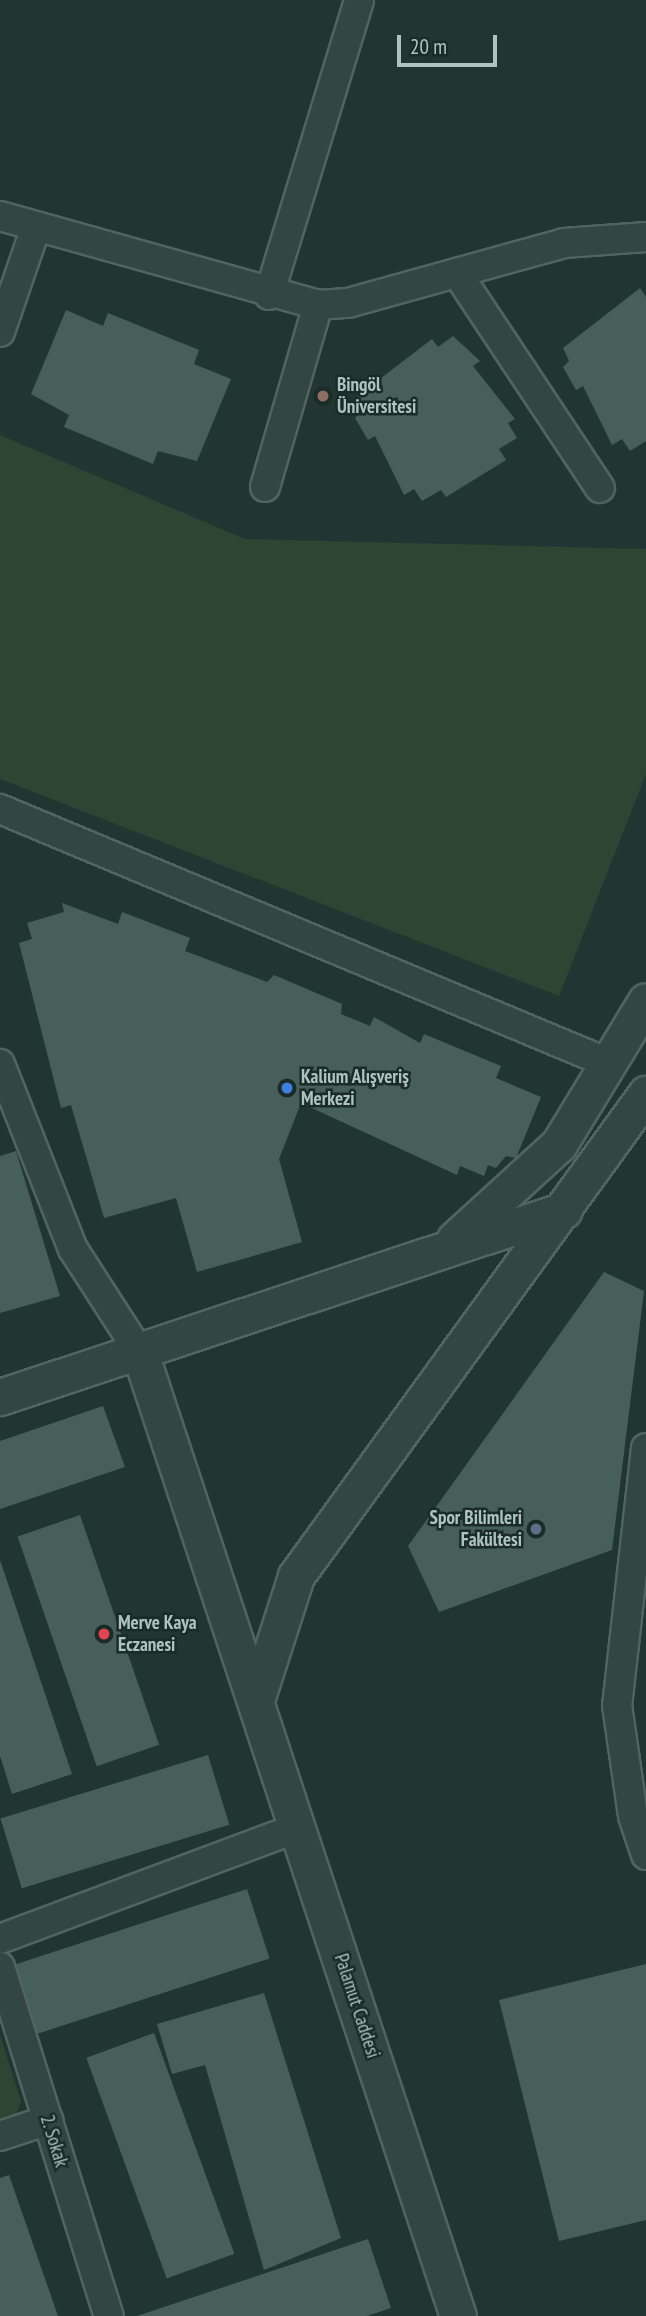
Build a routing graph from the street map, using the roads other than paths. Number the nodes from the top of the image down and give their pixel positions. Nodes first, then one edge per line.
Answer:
1 (359, 0) edge
2 (0, 216) edge
3 (36, 227) junction
4 (646, 237) edge
5 (457, 273) junction
6 (269, 295) junction
7 (318, 305) junction
8 (0, 332) edge
9 (265, 487) dead end
10 (600, 488) dead end
11 (0, 809) edge
12 (646, 1001) edge
13 (608, 1063) junction
14 (0, 1064) edge
15 (646, 1094) edge
16 (564, 1210) junction
17 (445, 1248) junction
18 (139, 1353) junction
19 (0, 1396) edge
20 (646, 1448) edge
21 (257, 1697) junction
22 (299, 1827) junction
23 (646, 1855) edge
24 (0, 1938) edge
25 (0, 1967) edge
26 (48, 2120) junction
27 (0, 2136) edge
28 (109, 2316) edge
29 (458, 2316) edge

1 - 6 street
2 - 3 street
3 - 6 street
3 - 8 street
4 - 5 street
5 - 7 street
5 - 10 street
6 - 7 street
7 - 9 street
11 - 13 street
12 - 13 street
13 - 17 street
14 - 18 street
15 - 16 street
16 - 17 street
16 - 21 street
17 - 18 street
18 - 19 street
18 - 21 street, Palamut Caddesi
20 - 23 street
21 - 22 street, Palamut Caddesi
22 - 24 street
22 - 29 street, Palamut Caddesi
25 - 26 street, 2. Sokak
26 - 27 street
26 - 28 street, 2. Sokak

